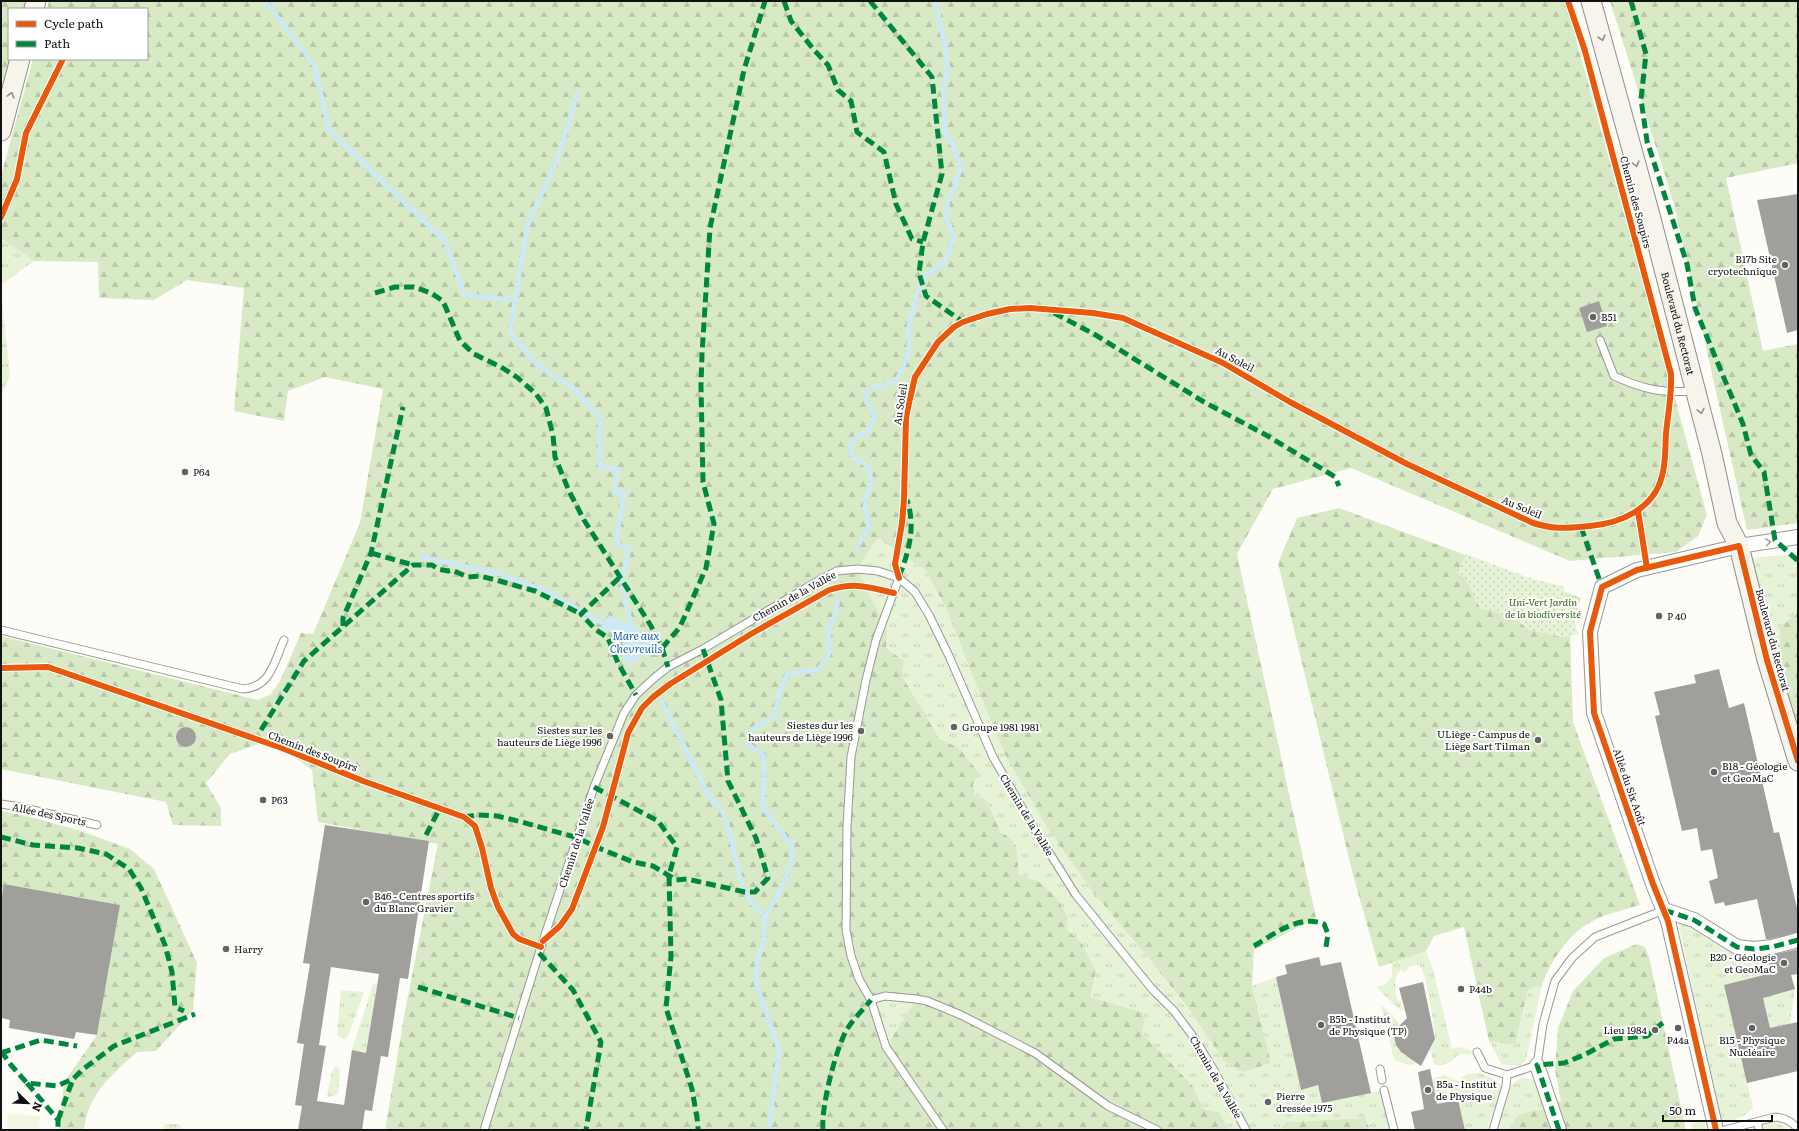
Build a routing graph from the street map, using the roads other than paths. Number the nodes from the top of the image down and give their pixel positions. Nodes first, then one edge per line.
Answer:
1 (1591, 1) edge
2 (20, 60) edge
3 (1, 131) edge
4 (1600, 340) dead end
5 (1696, 391) junction
6 (1798, 537) edge
7 (1739, 546) junction
8 (899, 578) junction
9 (1, 630) edge
10 (284, 640) dead end
11 (1798, 761) edge
12 (1, 804) edge
13 (97, 825) dead end
14 (1664, 910) junction
15 (1798, 940) edge
16 (871, 1000) junction
17 (1477, 1052) dead end
18 (1537, 1065) junction
19 (1380, 1069) dead end
20 (1507, 1075) junction
21 (1382, 1080) dead end
22 (1384, 1090) dead end
23 (1757, 1122) junction
24 (1798, 1129) edge
25 (484, 1130) edge
26 (943, 1130) edge
27 (1157, 1130) edge
28 (1246, 1130) edge
29 (1394, 1130) edge
30 (1493, 1130) edge
31 (1559, 1130) edge
32 (1716, 1130) edge
33 (1725, 1130) edge
34 (1758, 1130) edge

1 -> 5 main road, Boulevard du Rectorat
3 -> 2 main road
4 - 5 lane
5 -> 7 main road, Boulevard du Rectorat
7 -> 6 street, Allée du Six Août
7 - 11 main road, Boulevard du Rectorat
7 - 14 street, Allée du Six Août
8 - 16 lane
8 - 25 lane, Chemin de la Vallée
8 - 28 lane, Chemin de la Vallée
9 - 10 lane
12 - 13 lane, Allée des Sports
14 - 15 street
14 - 18 lane
14 - 32 street, Allée du Six Août
16 - 26 lane
16 - 27 lane
17 - 20 lane
18 - 20 lane
18 - 31 street
19 - 21 lane
20 - 30 lane
22 - 29 lane
23 - 24 lane
23 - 33 lane
23 - 34 lane

